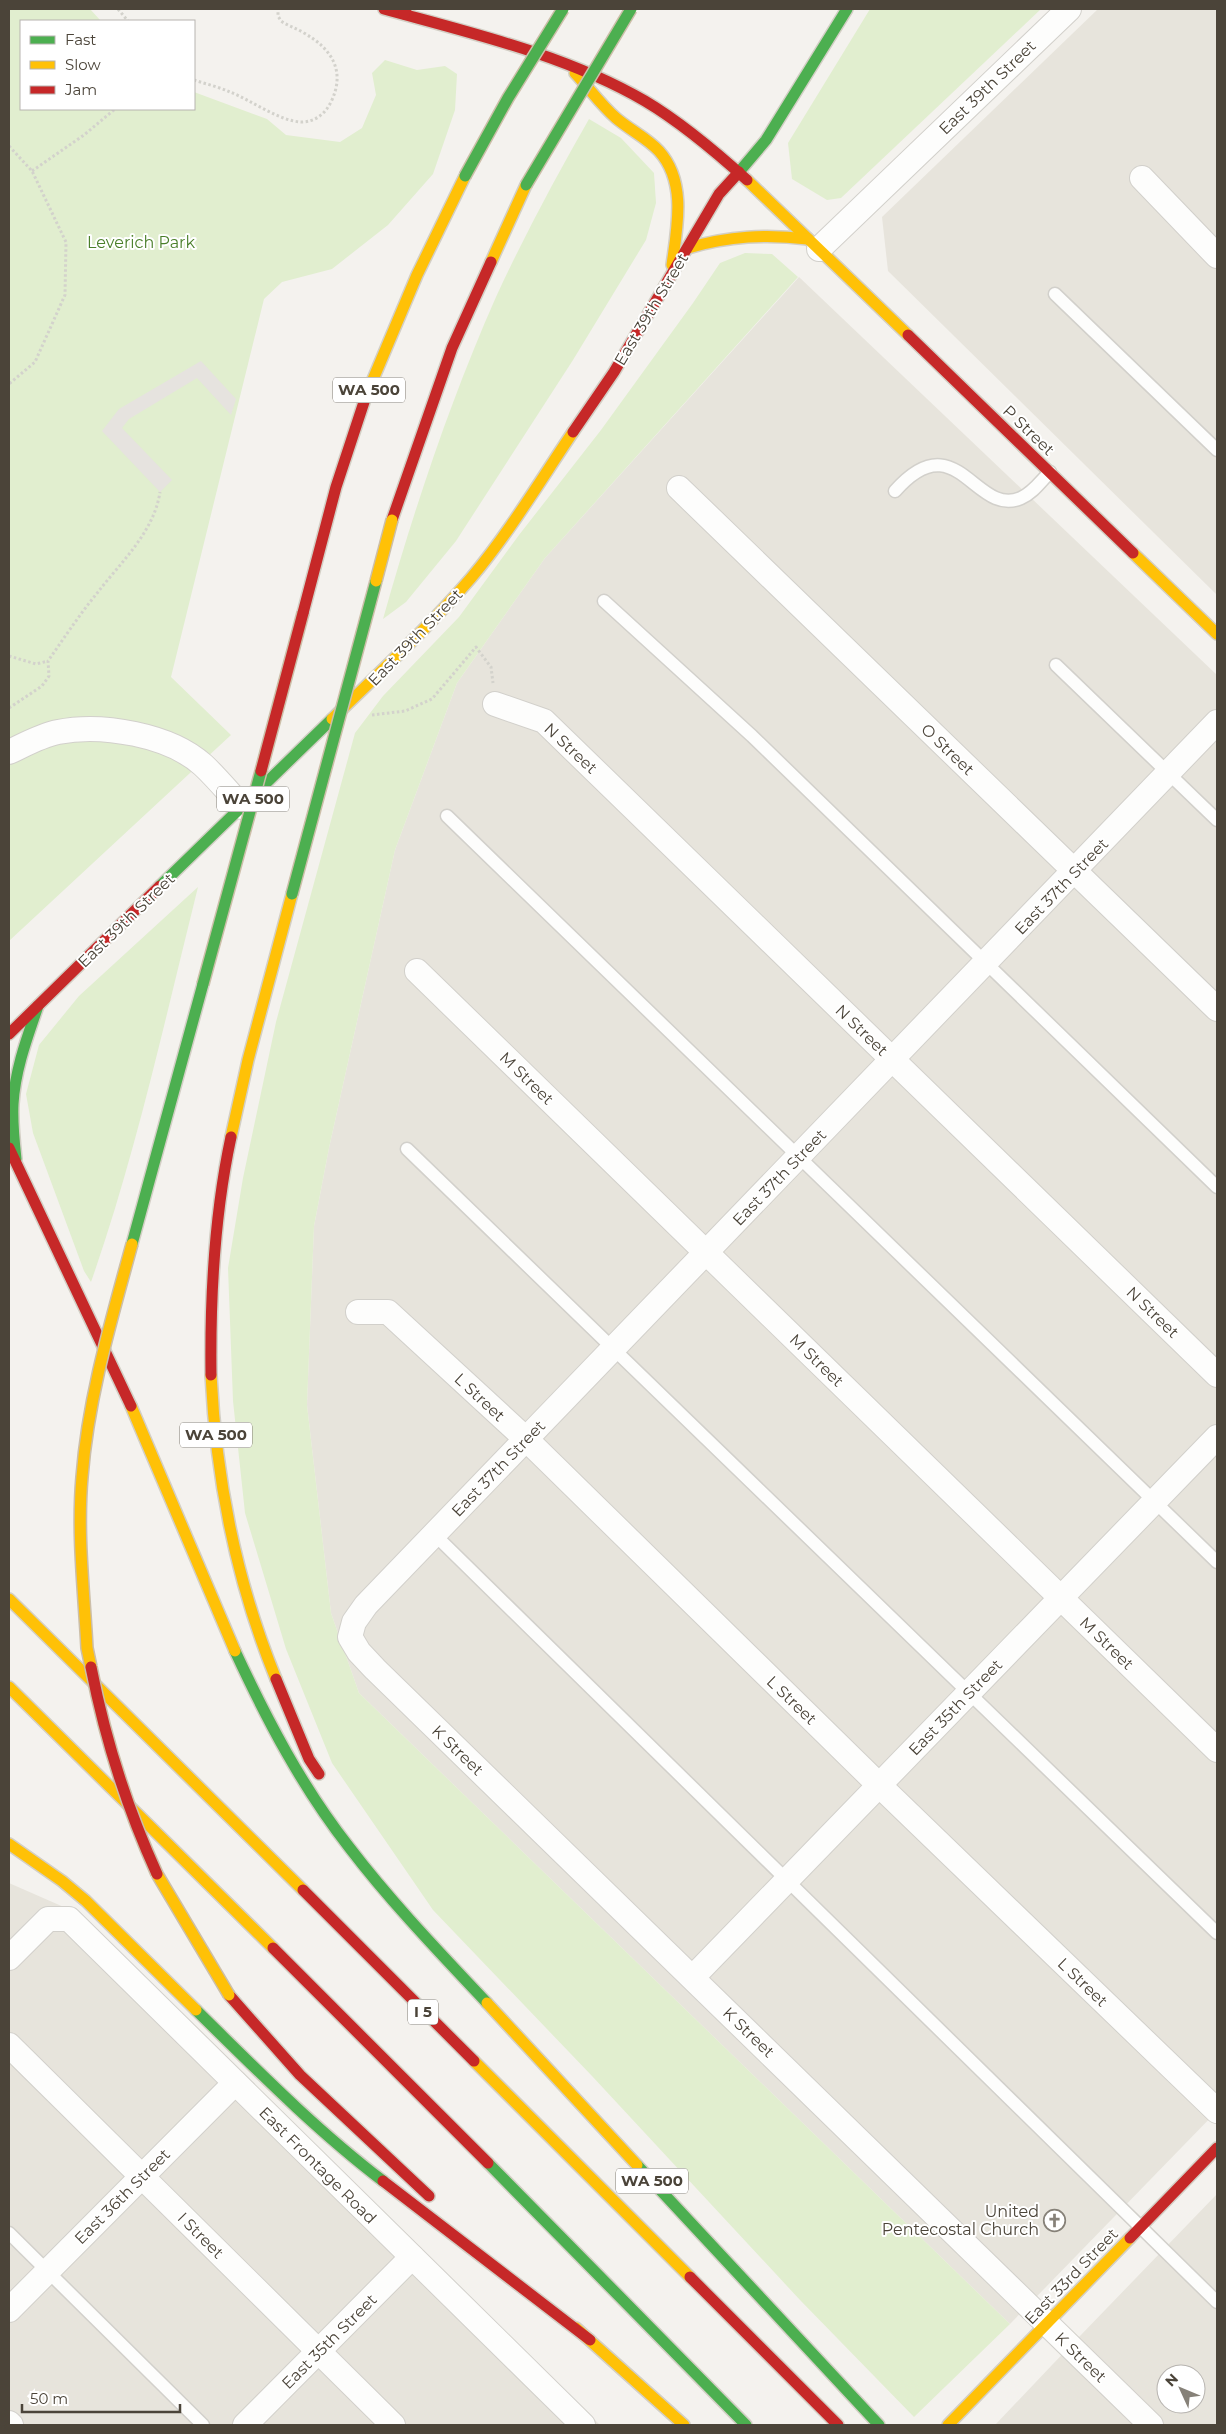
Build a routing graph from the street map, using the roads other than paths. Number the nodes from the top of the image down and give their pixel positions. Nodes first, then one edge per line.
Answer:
1 (384, 9) edge
2 (563, 9) edge
3 (631, 9) edge
4 (847, 9) edge
5 (1069, 9) edge
6 (405, 12) edge
7 (568, 66) junction
8 (738, 172) junction
9 (1142, 178) dead end
10 (814, 244) junction
11 (688, 248) junction
12 (1217, 256) edge
13 (670, 279) junction
14 (1055, 294) dead end
15 (1217, 450) edge
16 (1050, 472) junction
17 (679, 488) dead end
18 (895, 491) dead end
19 (604, 601) dead end
20 (1217, 634) edge
21 (1056, 665) dead end
22 (495, 704) road end
23 (1217, 722) edge
24 (9, 752) edge
25 (1168, 773) junction
26 (242, 807) junction
27 (447, 816) dead end
28 (1217, 820) edge
29 (1075, 872) junction
30 (986, 962) junction
31 (417, 970) dead end
32 (38, 1006) junction
33 (1217, 1009) edge
34 (9, 1034) edge
35 (892, 1059) junction
36 (9, 1148) edge
37 (407, 1148) dead end
38 (798, 1156) junction
39 (16, 1159) junction
40 (1217, 1187) edge
41 (706, 1252) junction
42 (358, 1312) dead end
43 (613, 1348) junction
44 (1217, 1375) edge
45 (1217, 1437) edge
46 (526, 1439) junction
47 (1154, 1502) junction
48 (434, 1534) junction
49 (1217, 1562) edge
50 (1061, 1598) junction
51 (9, 1599) edge
52 (350, 1637) joint
53 (9, 1687) edge
54 (968, 1693) junction
55 (1217, 1750) edge
56 (324, 1784) dead end
57 (879, 1785) junction
58 (350, 1828) dead end
59 (9, 1844) edge
60 (787, 1880) junction
61 (1217, 1932) edge
62 (425, 1936) junction
63 (9, 1958) edge
64 (693, 1977) junction
65 (9, 2045) edge
66 (235, 2083) junction
67 (1217, 2111) edge
68 (1217, 2148) edge
69 (142, 2176) junction
70 (436, 2202) dead end
71 (1141, 2227) junction
72 (9, 2234) edge
73 (472, 2235) dead end
74 (412, 2257) junction
75 (47, 2271) junction
76 (1217, 2302) edge
77 (9, 2310) edge
78 (1047, 2324) junction
79 (590, 2340) junction
80 (319, 2352) junction
81 (203, 2425) edge
82 (245, 2425) edge
83 (393, 2425) edge
84 (583, 2425) edge
85 (684, 2425) edge
86 (746, 2425) edge
87 (838, 2425) edge
88 (879, 2425) edge
89 (948, 2425) edge
90 (1151, 2425) edge

1 - 6 main road, P Street
2 - 70 main road, WA 500, bridge
3 - 56 main road, WA 500, bridge
4 - 8 main road, East 39th Street
5 - 10 street, East 39th Street
6 - 7 main road, P Street
7 - 8 main road, P Street
7 - 13 main road
8 - 10 main road, P Street
8 - 11 main road, East 39th Street
9 - 12 street
10 - 11 main road
10 - 16 main road, P Street
11 - 13 main road, East 39th Street
13 - 26 main road, East 39th Street
14 - 15 lane
16 - 18 lane
16 - 20 main road, P Street
17 - 29 street, O Street
19 - 30 lane
21 - 25 lane
22 - 35 street, N Street
23 - 25 street, East 37th Street
24 - 26 street
25 - 28 lane
25 - 29 street, East 37th Street
26 - 32 main road, East 39th Street
27 - 38 lane
29 - 30 street, East 37th Street
29 - 33 street, O Street
30 - 35 street, East 37th Street
30 - 40 lane
31 - 41 street, M Street
32 - 34 main road, East 39th Street
32 - 39 main road
35 - 38 street, East 37th Street
35 - 44 street, N Street
36 - 39 main road
37 - 43 lane
38 - 41 street, East 37th Street
38 - 47 lane
39 - 62 main road
41 - 43 street, East 37th Street
41 - 50 street, M Street
42 - 46 street, L Street
43 - 46 street, East 37th Street
43 - 54 lane
45 - 47 street, East 35th Street
46 - 48 street, East 37th Street
46 - 57 street, L Street
47 - 49 lane
47 - 50 street, East 35th Street
48 - 52 street, East 37th Street
48 - 60 lane
50 - 54 street, East 35th Street
50 - 55 street, M Street
51 - 87 main road, I 5
52 - 64 street, K Street
53 - 86 main road
54 - 57 street, East 35th Street
54 - 61 lane
57 - 60 street, East 35th Street
57 - 67 street, L Street
58 - 62 main road, WA 500
59 - 79 main road
60 - 64 street, East 35th Street
60 - 71 lane
62 - 88 main road, WA 500
63 - 66 street, East Frontage Road
64 - 78 street, K Street
65 - 69 street, I Street
66 - 69 street, East 36th Street
66 - 74 street, East Frontage Road
68 - 71 main road, East 33rd Street
69 - 75 street, East 36th Street
69 - 80 street, I Street
71 - 76 lane
71 - 78 main road, East 33rd Street
72 - 75 lane
73 - 79 main road
74 - 80 street, East 35th Street
74 - 84 street, East Frontage Road
75 - 77 street, East 36th Street
75 - 81 lane
78 - 89 main road, East 33rd Street
78 - 90 street, K Street
79 - 85 main road
80 - 82 street, East 35th Street
80 - 83 street, I Street

